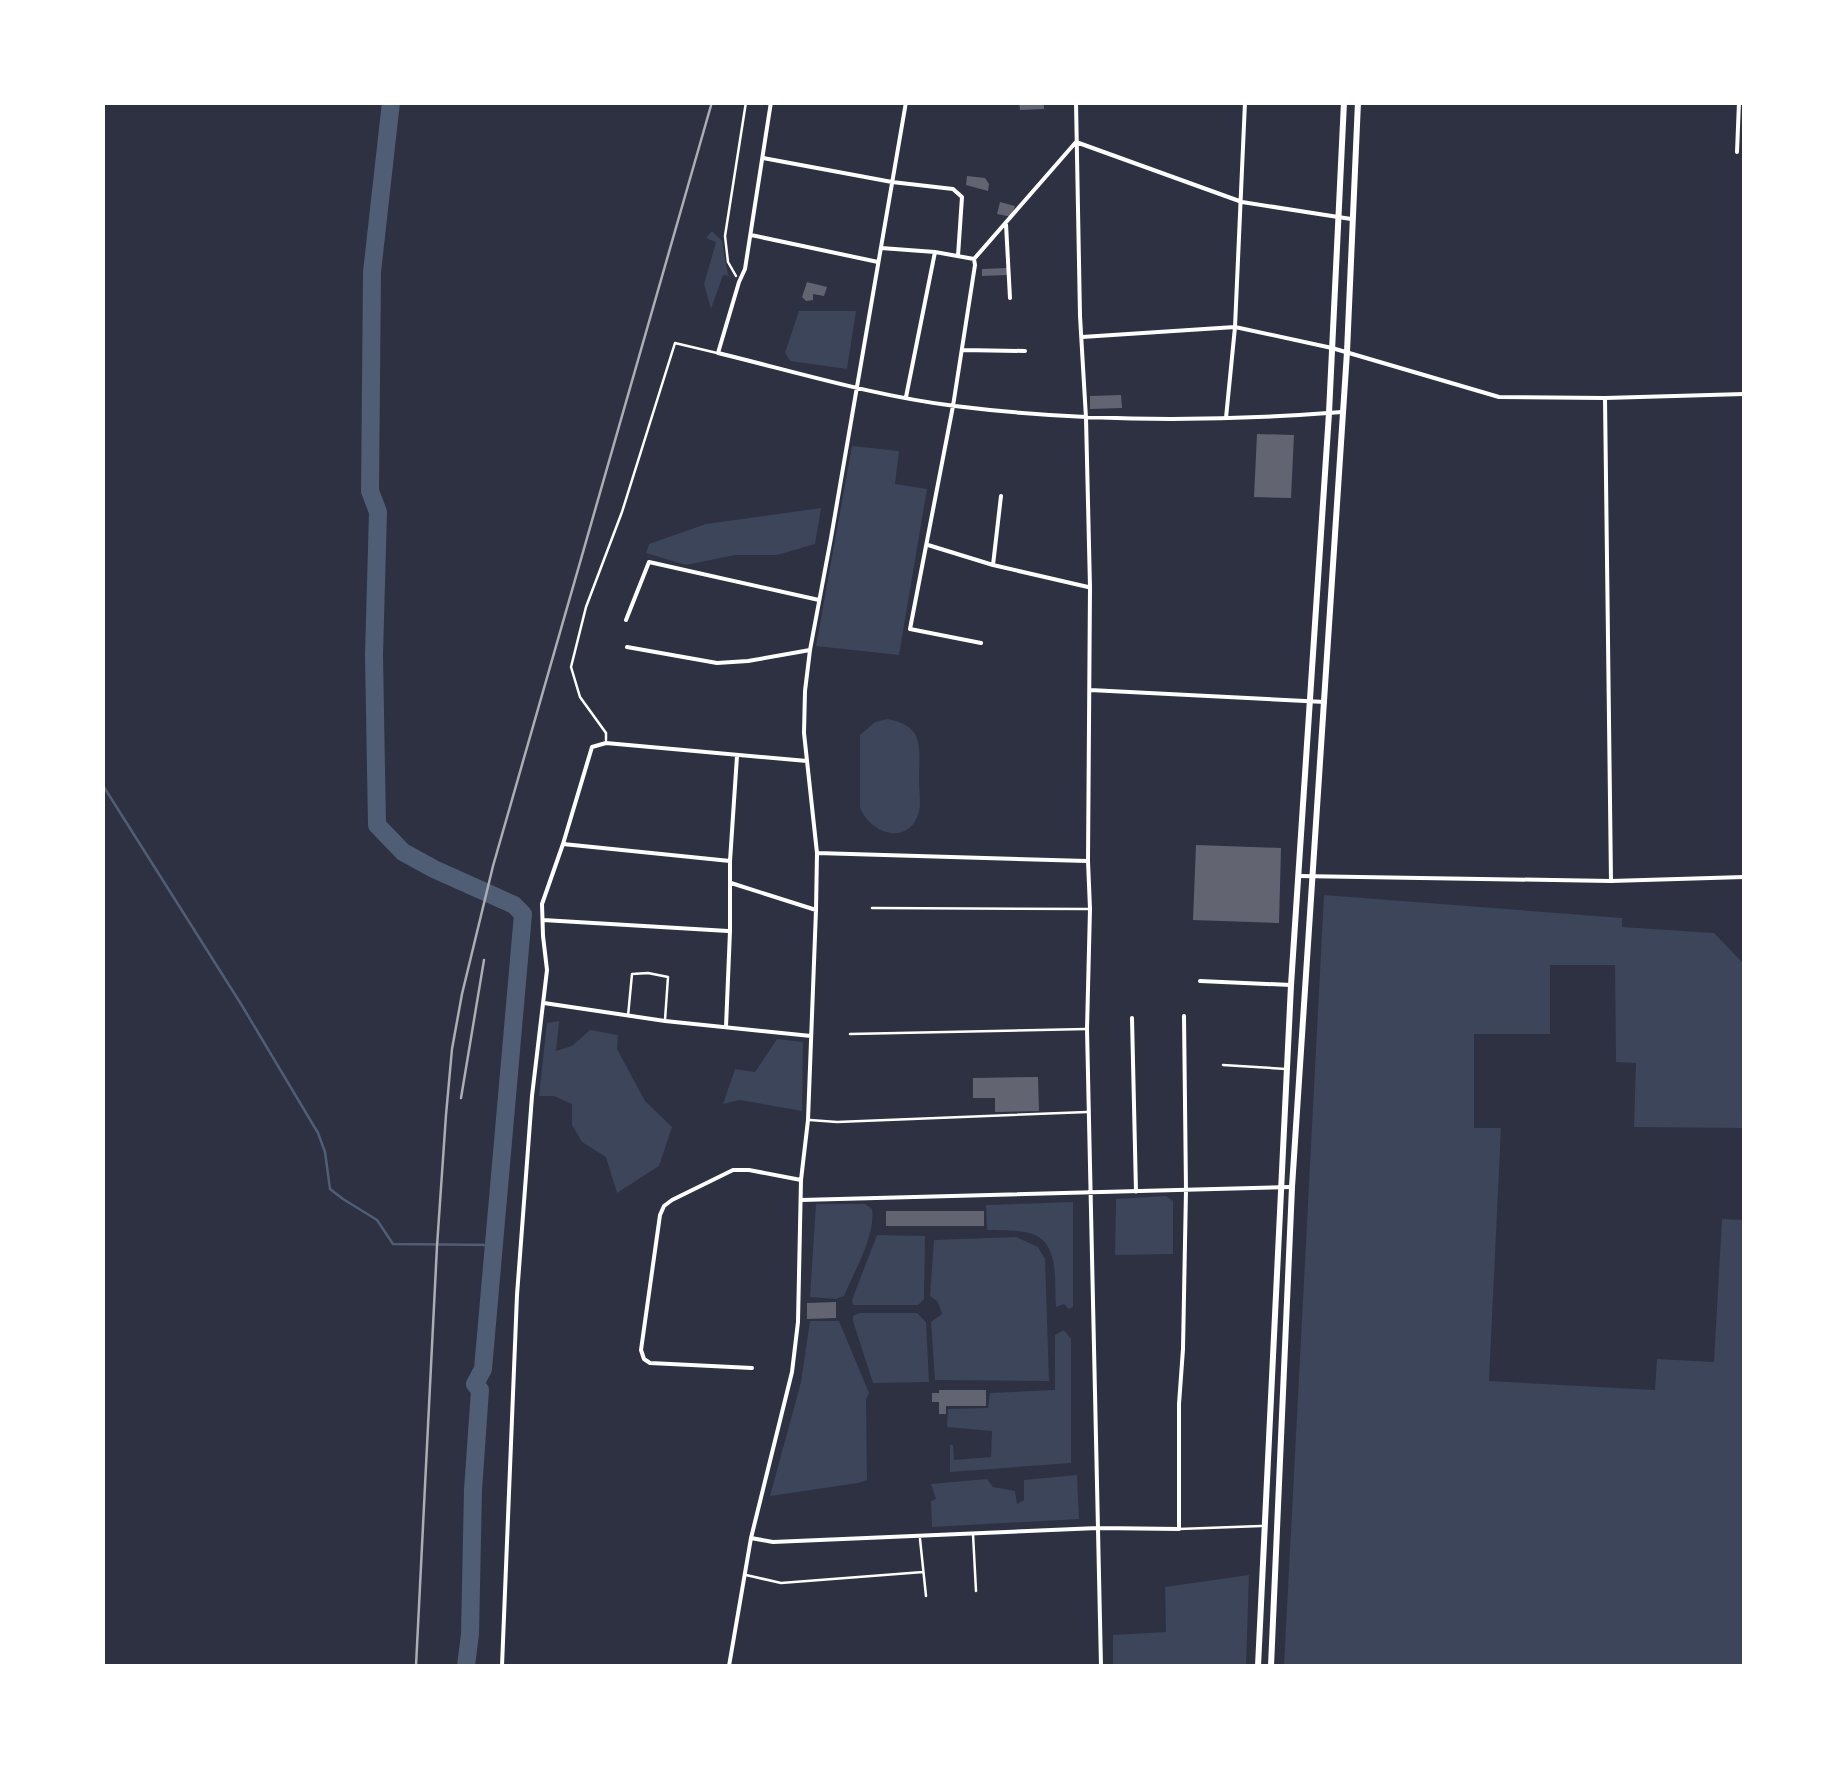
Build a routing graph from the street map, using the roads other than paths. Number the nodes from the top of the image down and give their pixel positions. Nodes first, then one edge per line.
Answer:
1 (771, 102) edge
2 (906, 102) edge
3 (1076, 102) edge
4 (1245, 102) edge
5 (1344, 102) edge
6 (1358, 102) edge
7 (1738, 102) edge
8 (1076, 142) junction
9 (1737, 152) dead end
10 (764, 158) junction
11 (892, 182) junction
12 (1242, 202) junction
13 (1340, 218) junction
14 (1352, 219) junction
15 (1006, 224) junction
16 (752, 235) junction
17 (881, 248) junction
18 (935, 252) junction
19 (958, 256) junction
20 (974, 258) junction
21 (878, 262) junction
22 (1010, 298) dead end
23 (1235, 326) junction
24 (1082, 338) junction
25 (1332, 348) junction
26 (962, 350) junction
27 (1025, 351) dead end
28 (1347, 352) junction
29 (718, 353) junction
30 (858, 386) junction
31 (1744, 394) edge
32 (906, 397) junction
33 (1605, 398) junction
34 (953, 406) junction
35 (1342, 412) junction
36 (1329, 413) junction
37 (1086, 418) junction
38 (1226, 418) junction
39 (1002, 496) dead end
40 (928, 545) junction
41 (992, 565) junction
42 (1090, 587) junction
43 (819, 600) junction
44 (626, 620) dead end
45 (982, 643) dead end
46 (627, 647) dead end
47 (810, 650) junction
48 (1090, 690) junction
49 (1309, 700) junction
50 (1325, 702) junction
51 (606, 743) junction
52 (737, 756) junction
53 (808, 761) junction
54 (563, 844) junction
55 (816, 852) junction
56 (1088, 861) junction
57 (730, 862) junction
58 (1299, 876) junction
59 (1313, 876) junction
60 (1744, 877) edge
61 (1612, 880) junction
62 (731, 883) junction
63 (872, 908) dead end
64 (1090, 909) junction
65 (816, 910) junction
66 (543, 920) junction
67 (730, 931) junction
68 (1200, 982) dead end
69 (1291, 985) junction
70 (544, 1003) junction
71 (628, 1016) junction
72 (1184, 1016) dead end
73 (1132, 1018) dead end
74 (664, 1021) junction
75 (726, 1027) junction
76 (1087, 1029) junction
77 (850, 1034) dead end
78 (811, 1036) junction
79 (1223, 1065) dead end
80 (1286, 1069) junction
81 (1089, 1112) junction
82 (808, 1120) junction
83 (801, 1180) junction
84 (1292, 1187) junction
85 (1280, 1188) junction
86 (1186, 1190) junction
87 (1136, 1192) junction
88 (1090, 1193) junction
89 (801, 1200) junction
90 (752, 1368) dead end
91 (1265, 1526) junction
92 (1277, 1526) junction
93 (1098, 1528) junction
94 (1178, 1529) junction
95 (973, 1534) junction
96 (920, 1537) junction
97 (750, 1538) junction
98 (923, 1572) junction
99 (744, 1575) junction
100 (976, 1591) dead end
101 (926, 1596) dead end
102 (502, 1666) edge
103 (729, 1666) edge
104 (1100, 1666) edge
105 (1258, 1666) edge
106 (1271, 1666) edge

1 - 10 street
2 - 11 street
3 - 8 street
4 - 12 street
5 - 13 main road
6 - 14 main road
7 - 9 street
8 - 12 street
8 - 15 street
8 - 24 street
10 - 11 street
10 - 16 street
11 - 17 street
11 - 19 street
12 - 13 street
12 - 23 street
13 - 14 street
13 - 25 main road
14 - 28 main road
15 - 20 street
15 - 22 street
16 - 21 street
16 - 29 street
17 - 18 street
17 - 21 street
18 - 19 street
18 - 32 street
19 - 20 street
20 - 26 street
21 - 30 street
23 - 24 street
23 - 25 street
23 - 38 street
24 - 37 street
25 - 28 street
25 - 36 main road
26 - 27 street
26 - 34 street
28 - 33 street
28 - 35 main road
29 - 30 street
29 - 51 lane
30 - 32 street
30 - 43 street
31 - 33 street
32 - 34 street
33 - 61 street
34 - 37 street
34 - 40 street
35 - 36 street
35 - 50 main road
36 - 38 street
36 - 49 main road
37 - 38 street
37 - 42 street
39 - 41 street
40 - 41 street
40 - 45 street
41 - 42 street
42 - 48 street
43 - 44 street
43 - 47 street
46 - 47 street
47 - 53 street
48 - 49 street
48 - 56 street
49 - 50 street
49 - 58 main road
50 - 59 main road
51 - 52 street
51 - 54 street
52 - 53 street
52 - 57 street
53 - 55 street
54 - 57 street
54 - 66 street
55 - 56 street
55 - 65 street
56 - 64 street
57 - 62 street
58 - 59 street
58 - 69 main road
59 - 61 street
59 - 84 main road
60 - 61 street
62 - 65 street
62 - 67 street
63 - 64 lane
64 - 76 street
65 - 78 street
66 - 67 street
66 - 70 street
67 - 75 street
68 - 69 street
69 - 80 main road
70 - 71 street
70 - 102 street
71 - 74 street
71 - 74 lane
72 - 86 street
73 - 87 street
74 - 75 street
75 - 78 street
76 - 77 lane
76 - 81 street
78 - 82 street
79 - 80 lane
80 - 85 main road
81 - 82 lane
81 - 88 street
82 - 83 street
83 - 89 street
83 - 90 street
84 - 85 street
84 - 92 main road
85 - 86 street
85 - 91 main road
86 - 87 street
86 - 94 street
87 - 88 street
88 - 89 street
88 - 93 street
89 - 97 street
91 - 92 lane
91 - 94 lane
91 - 105 main road
92 - 106 main road
93 - 94 street
93 - 95 street
93 - 104 street
95 - 96 street
95 - 100 lane
96 - 97 street
96 - 98 lane
97 - 99 street
98 - 99 lane
98 - 101 lane
99 - 103 street

